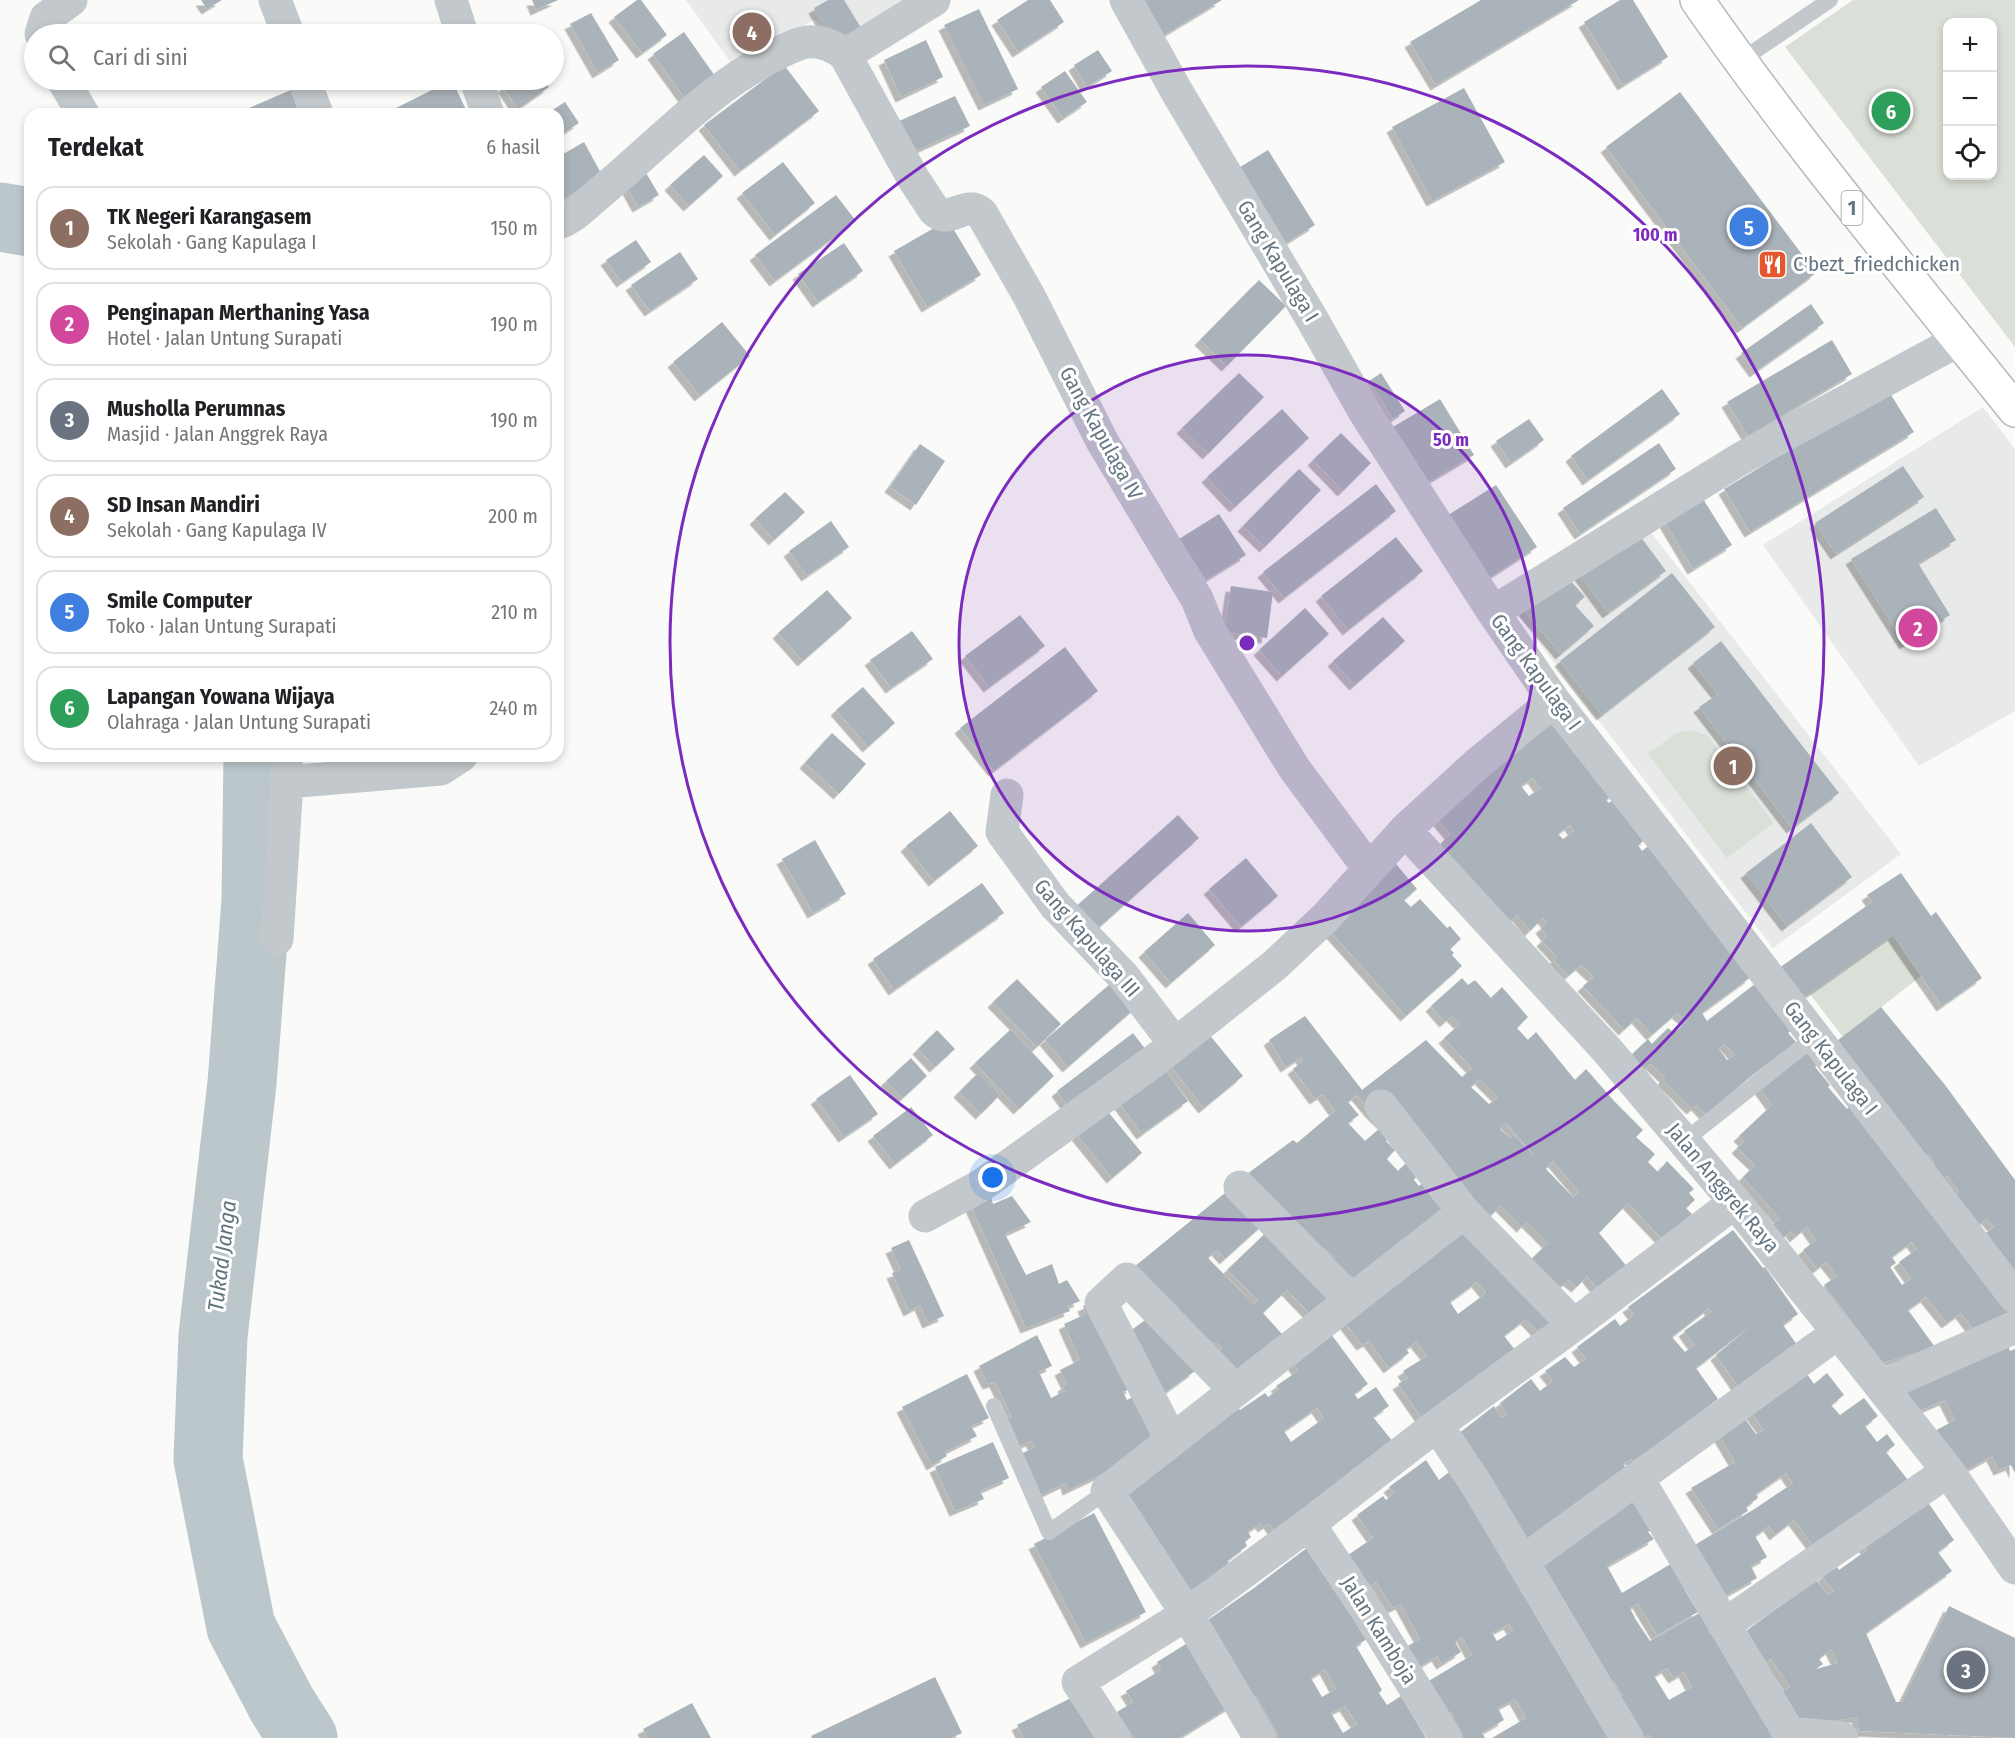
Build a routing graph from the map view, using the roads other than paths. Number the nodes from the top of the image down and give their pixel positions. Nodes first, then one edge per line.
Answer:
1 (70, 0) edge
2 (275, 0) edge
3 (451, 0) edge
4 (934, 0) edge
5 (1126, 0) edge
6 (1697, 0) edge
7 (1830, 0) edge
8 (44, 24) edge
9 (284, 24) edge
10 (459, 24) edge
11 (831, 49) junction
12 (1740, 61) junction
13 (69, 90) edge
14 (308, 90) edge
15 (480, 90) edge
16 (79, 108) edge
17 (315, 108) edge
18 (486, 108) edge
19 (564, 220) edge
20 (1959, 340) junction
21 (2015, 410) edge
22 (1492, 612) junction
23 (1554, 701) junction
24 (451, 762) edge
25 (287, 769) edge
26 (1008, 795) dead end
27 (1405, 830) junction
28 (1369, 868) junction
29 (277, 939) dead end
30 (1815, 1037) junction
31 (1175, 1044) junction
32 (1381, 1106) dead end
33 (1684, 1141) junction
34 (1240, 1187) dead end
35 (1735, 1202) junction
36 (1464, 1212) junction
37 (925, 1216) dead end
38 (2015, 1297) edge
39 (1351, 1300) junction
40 (1574, 1325) junction
41 (2015, 1327) edge
42 (1839, 1332) junction
43 (1882, 1386) junction
44 (1235, 1390) junction
45 (994, 1406) dead end
46 (1437, 1425) junction
47 (1171, 1439) junction
48 (1948, 1471) junction
49 (1638, 1479) junction
50 (1107, 1491) junction
51 (1310, 1524) junction
52 (1522, 1562) junction
53 (2015, 1568) edge
54 (1187, 1614) junction
55 (1724, 1625) junction
56 (1114, 1738) edge
57 (1260, 1738) edge
58 (1446, 1738) edge
59 (1627, 1738) edge
60 (1842, 1738) edge

1 - 8 street
2 - 9 street
3 - 10 street
4 - 11 street
5 - 22 street, Gang Kapulaga I
6 - 12 highway, 1
7 - 12 lane
11 - 19 street
11 - 28 street, Gang Kapulaga IV
12 - 20 highway, 1
13 - 16 street
14 - 17 street
15 - 18 street
20 - 21 highway, 1
20 - 22 street
22 - 23 street, Gang Kapulaga I
23 - 27 street
23 - 30 street, Gang Kapulaga I
24 - 25 street
25 - 29 street
26 - 31 street, Gang Kapulaga III
27 - 28 street
27 - 33 street, Jalan Anggrek Raya
28 - 31 street
30 - 33 lane
30 - 38 street, Gang Kapulaga I
31 - 37 street
32 - 36 street
33 - 35 street, Jalan Anggrek Raya
34 - 39 street
35 - 40 street
35 - 42 street, Jalan Anggrek Raya
36 - 39 street
36 - 40 street
39 - 44 street
40 - 46 street
41 - 43 street
42 - 43 street, Jalan Anggrek Raya
42 - 49 street
43 - 48 street, Jalan Anggrek Raya
44 - 47 street
44 - 47 street
45 - 50 lane
46 - 51 street
46 - 52 street
47 - 50 street
48 - 53 street, Jalan Anggrek Raya
48 - 55 street
49 - 52 street
49 - 55 street
50 - 54 street
51 - 54 street
51 - 58 street, Jalan Kamboja
52 - 59 street
54 - 56 street
54 - 57 street
55 - 60 street

